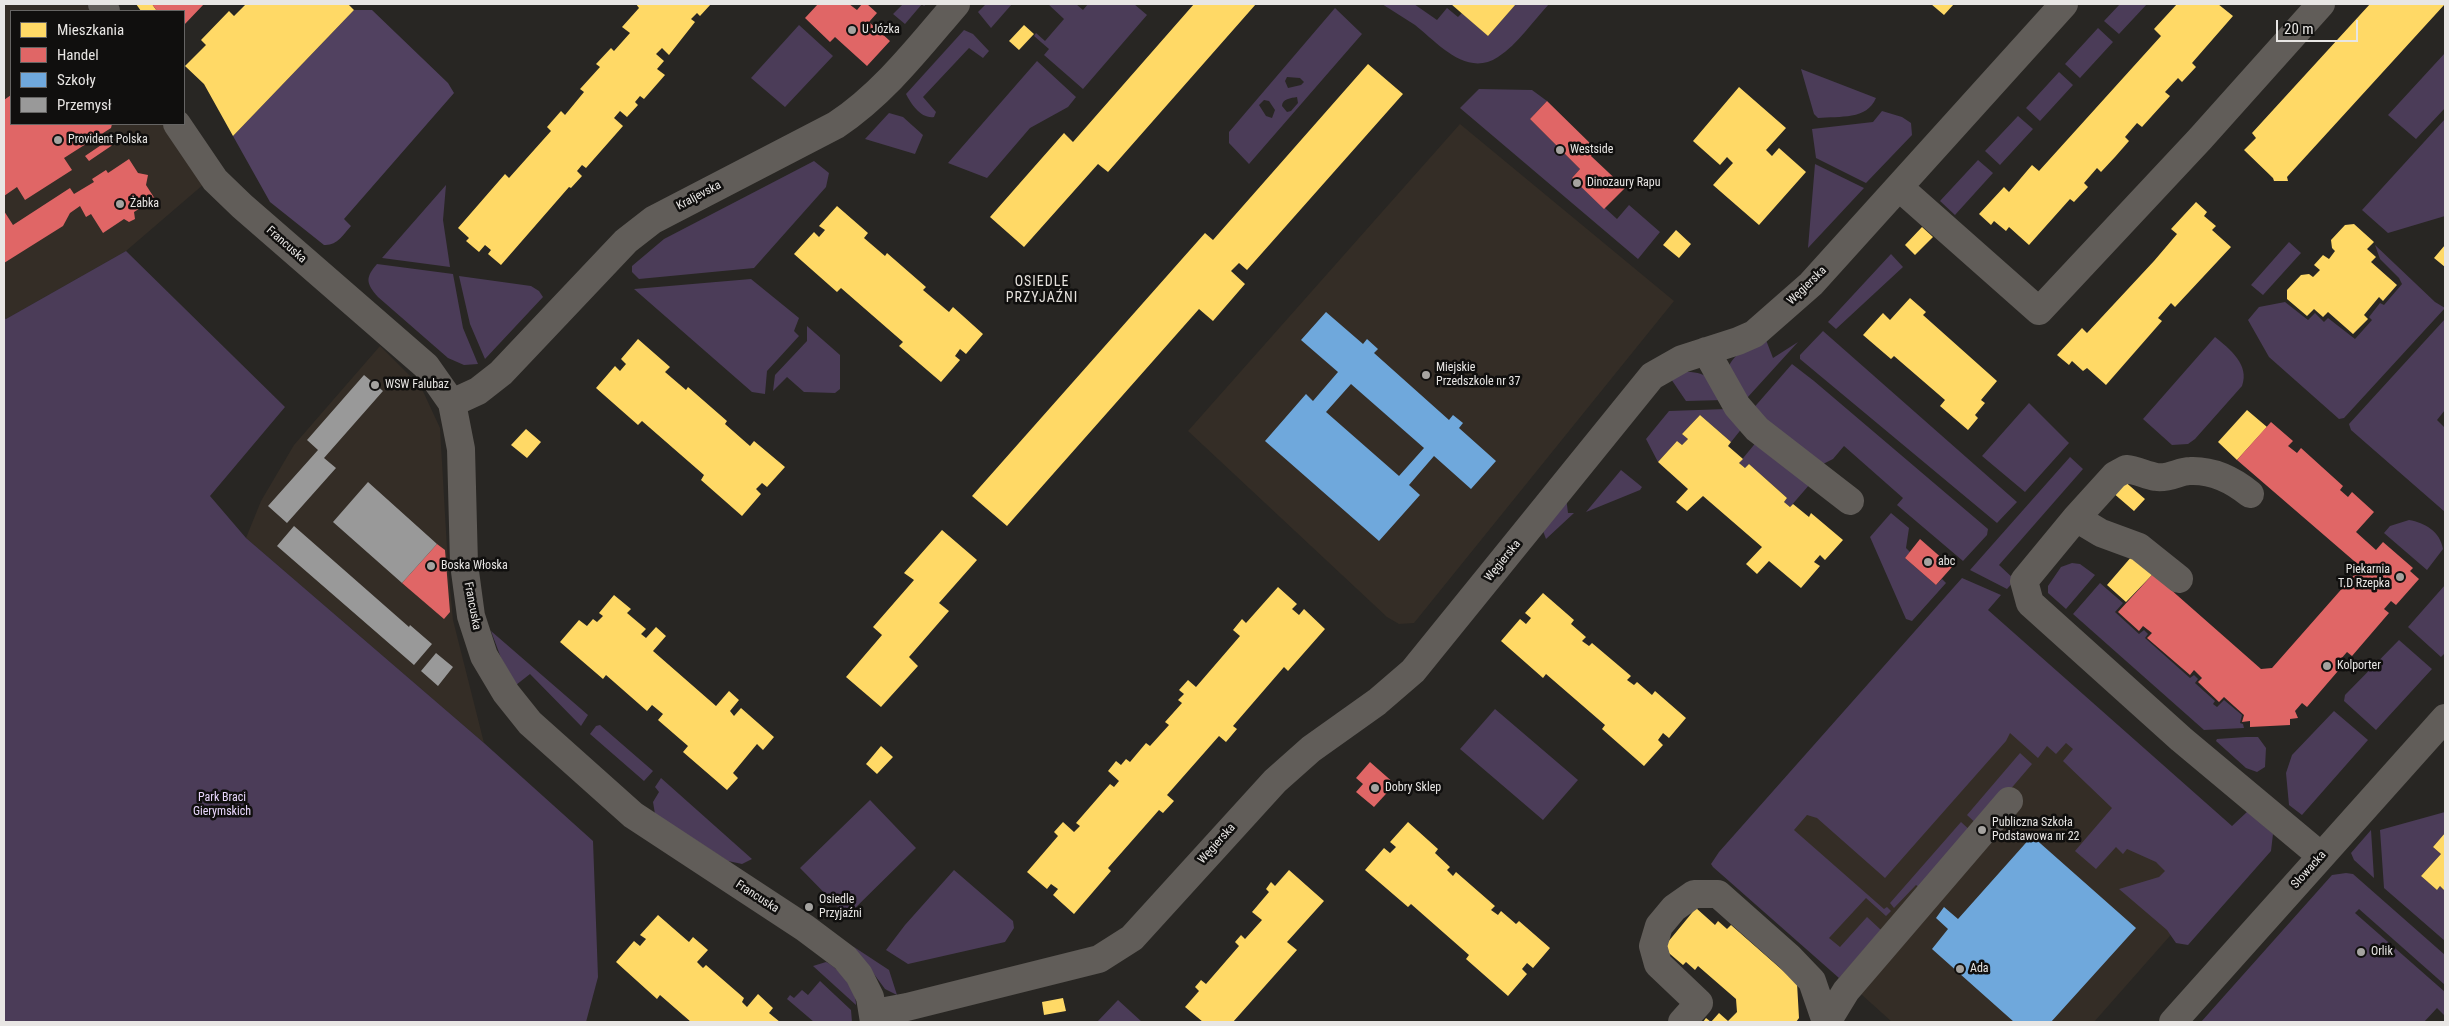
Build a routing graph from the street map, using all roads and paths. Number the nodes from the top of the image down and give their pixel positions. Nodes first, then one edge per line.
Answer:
1 (956, 4) edge
2 (2064, 4) edge
3 (2321, 4) edge
4 (178, 125) edge
5 (1900, 188) junction
6 (1706, 350) junction
7 (452, 403) junction
8 (2250, 494) dead end
9 (1850, 501) dead end
10 (2076, 518) junction
11 (2179, 579) dead end
12 (2445, 718) edge
13 (2009, 801) dead end
14 (2321, 856) junction
15 (875, 1017) edge
16 (1682, 1022) edge
17 (1827, 1022) edge
18 (2173, 1022) edge

1 - 7 street, Kraljevska
2 - 5 street, Węgierska
3 - 5 street
4 - 7 street, Francuska
5 - 6 street, Węgierska
6 - 9 street
6 - 15 street, Węgierska
7 - 15 street, Francuska
8 - 10 street
10 - 11 street
10 - 14 street
12 - 14 street, Słowacka
13 - 17 street
14 - 18 street, Słowacka
16 - 17 street

